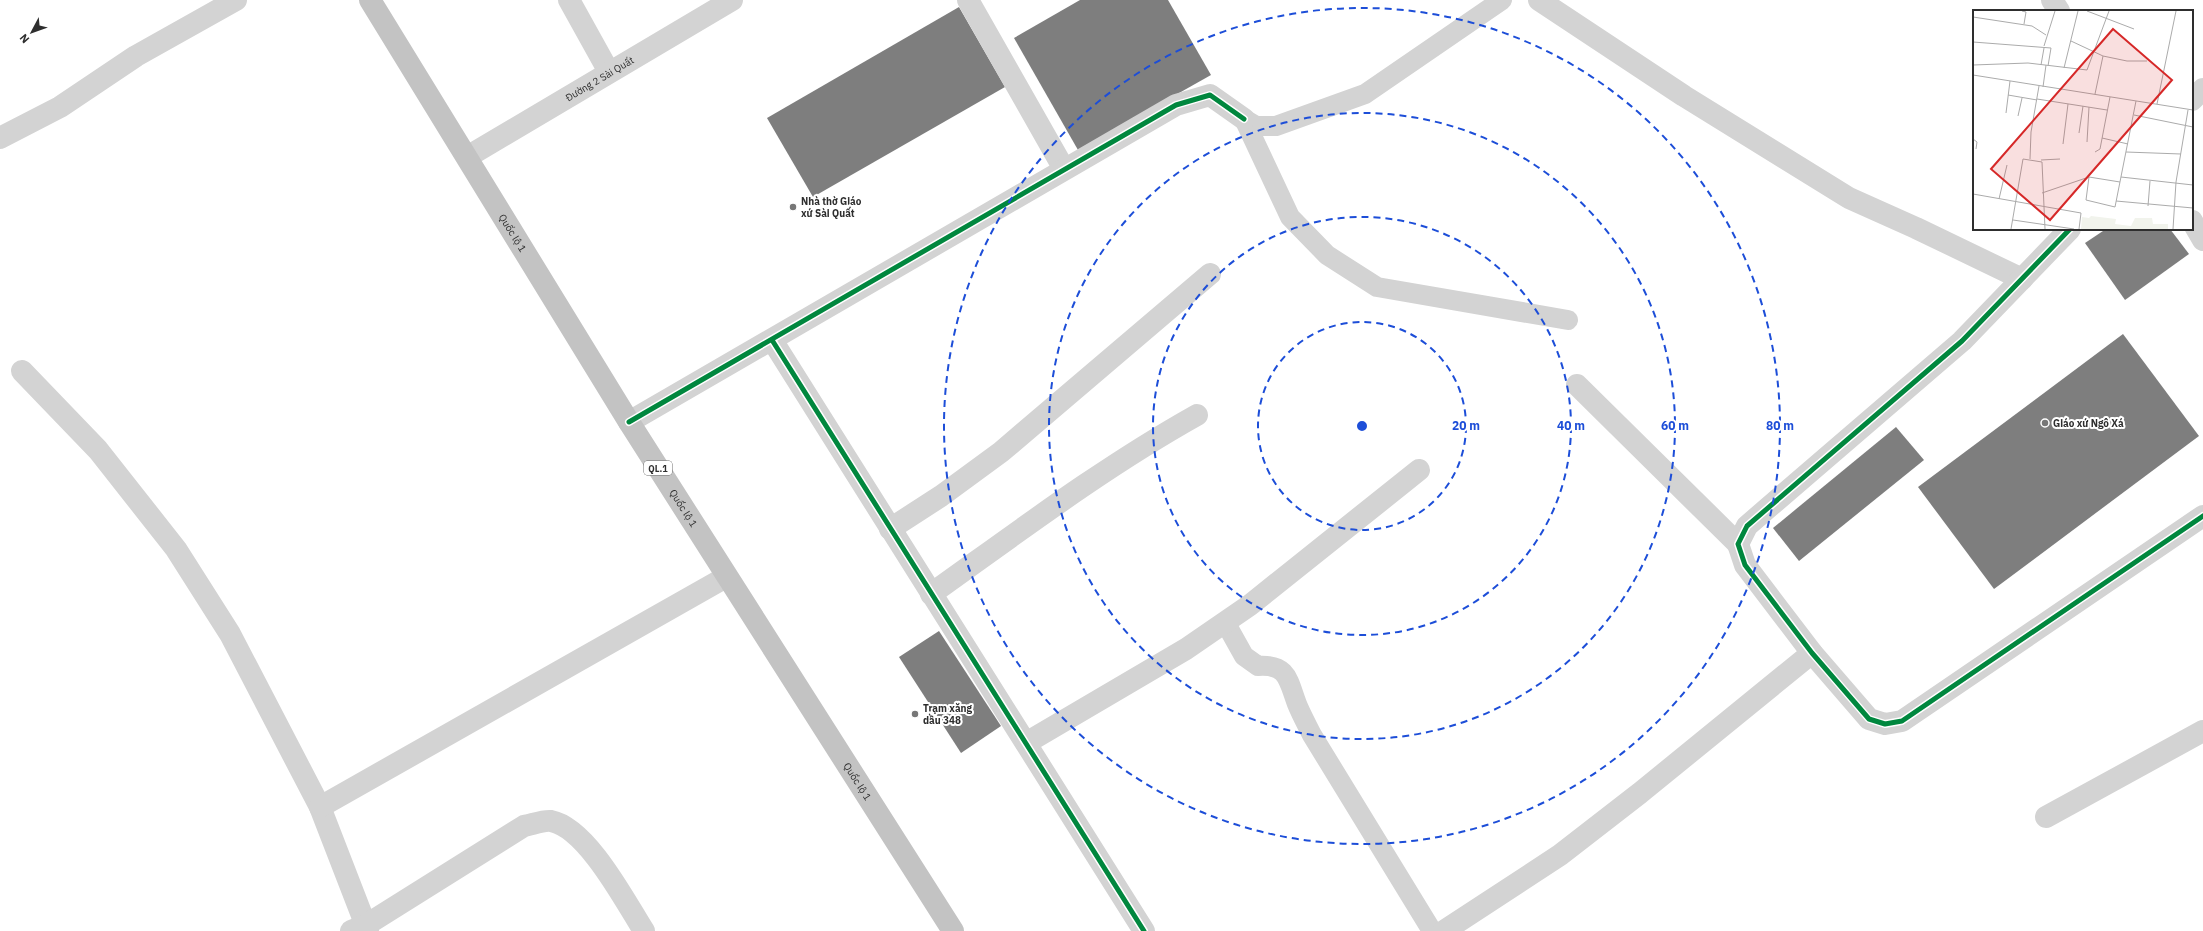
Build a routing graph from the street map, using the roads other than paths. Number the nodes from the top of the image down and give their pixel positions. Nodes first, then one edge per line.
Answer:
1 (236, 0) edge
2 (370, 0) edge
3 (569, 0) edge
4 (732, 0) edge
5 (968, 0) edge
6 (1502, 0) edge
7 (1539, 0) edge
8 (2052, 0) edge
9 (2058, 10) edge
10 (610, 72) junction
11 (2203, 89) edge
12 (2193, 99) edge
13 (1244, 119) junction
14 (0, 138) edge
15 (467, 156) junction
16 (1064, 170) junction
17 (2193, 223) edge
18 (2069, 230) edge
19 (2203, 240) edge
20 (1210, 274) dead end
21 (2022, 279) junction
22 (1568, 320) dead end
23 (772, 340) junction
24 (22, 371) dead end
25 (1577, 385) dead end
26 (1197, 415) dead end
27 (629, 422) junction
28 (1419, 470) dead end
29 (2203, 516) edge
30 (890, 529) junction
31 (1738, 544) junction
32 (726, 577) junction
33 (931, 594) junction
34 (1225, 622) junction
35 (1812, 653) junction
36 (2203, 731) edge
37 (1026, 743) junction
38 (320, 807) junction
39 (2046, 817) dead end
40 (362, 929) edge
41 (644, 931) edge
42 (953, 931) edge
43 (1144, 931) edge
44 (1432, 931) edge
45 (1444, 931) edge

1 - 14 street
2 - 15 highway, Quốc lộ 1 / QL.1
3 - 10 street
4 - 10 street, Đường 2 Sài Quất
5 - 16 street
6 - 13 lane
7 - 21 street
8 - 9 street
10 - 15 street, Đường 2 Sài Quất
11 - 12 street
13 - 16 street
13 - 22 lane
15 - 27 highway, Quốc lộ 1 / QL.1
16 - 23 street
17 - 19 street
18 - 21 street
20 - 30 street
21 - 31 street
23 - 27 street
23 - 30 street
24 - 38 street
25 - 31 street
26 - 33 street
27 - 32 highway, Quốc lộ 1 / QL.1
28 - 34 street
29 - 35 street
30 - 33 street
31 - 35 street
32 - 38 street
32 - 42 highway, Quốc lộ 1 / QL.1
33 - 37 street
34 - 37 street
34 - 44 lane
35 - 45 street
36 - 39 street
37 - 43 street
38 - 40 street
40 - 41 street

